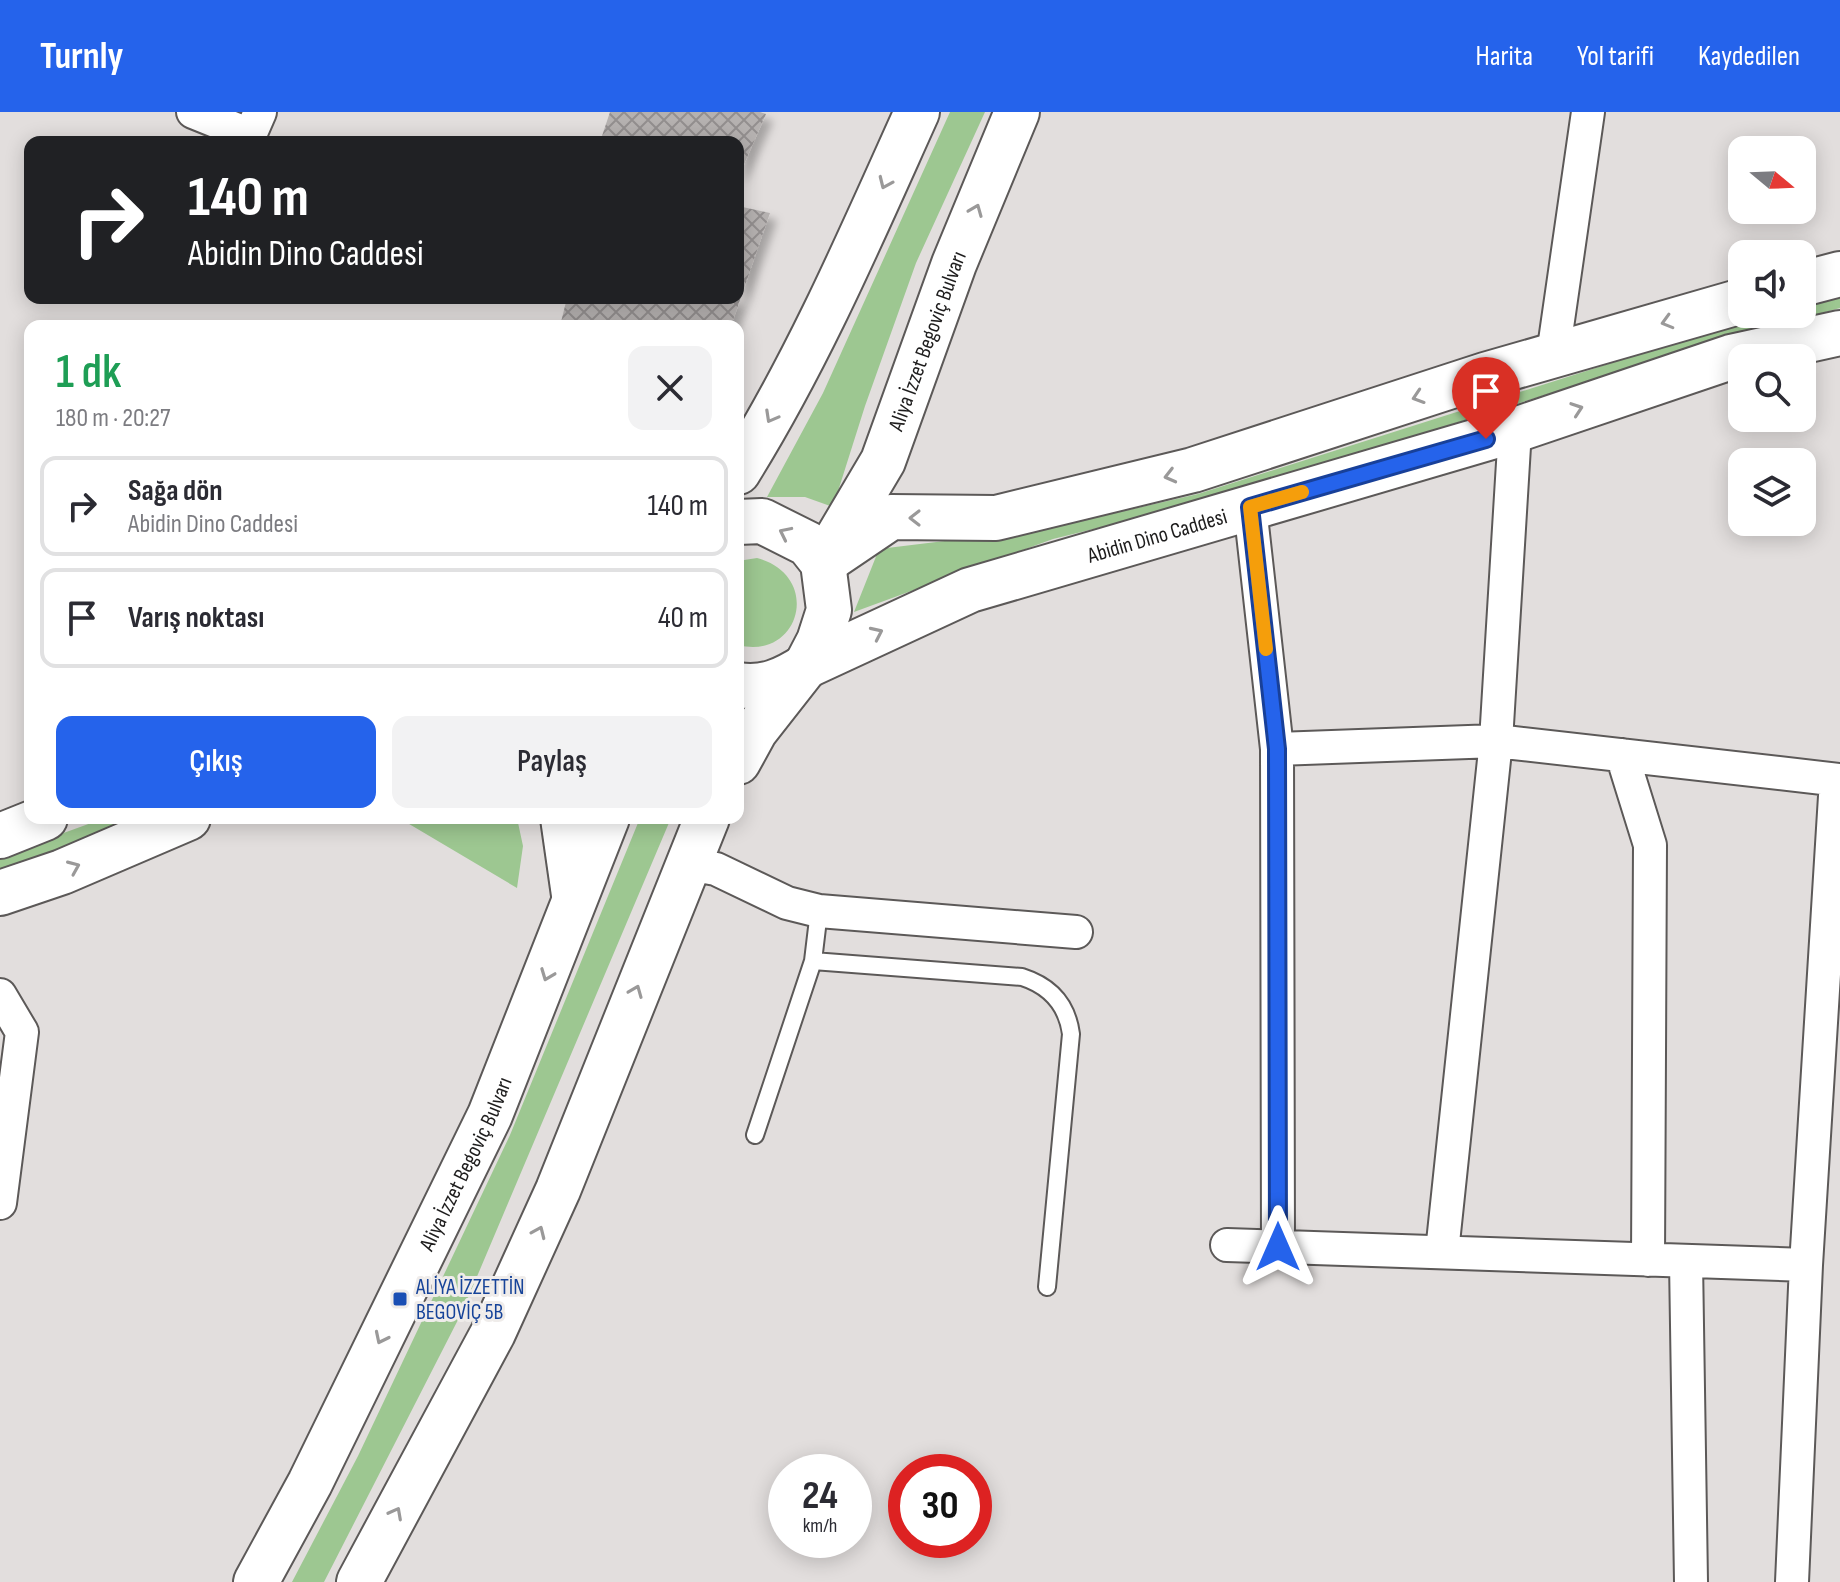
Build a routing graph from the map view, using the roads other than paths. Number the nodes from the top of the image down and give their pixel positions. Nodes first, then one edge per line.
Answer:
1 (193, 112) edge
2 (260, 112) edge
3 (917, 112) edge
4 (1017, 112) edge
5 (1588, 112) edge
6 (1840, 274) edge
7 (1816, 280) edge
8 (1728, 305) edge
9 (1840, 333) edge
10 (1553, 355) junction
11 (1515, 430) junction
12 (744, 462) edge
13 (1250, 507) junction
14 (744, 522) edge
15 (823, 563) junction
16 (806, 666) junction
17 (744, 686) edge
18 (1496, 741) junction
19 (1277, 749) junction
20 (744, 751) edge
21 (1622, 755) junction
22 (1838, 780) edge
23 (30, 824) edge
24 (174, 824) edge
25 (564, 824) edge
26 (605, 824) edge
27 (705, 824) edge
28 (0, 836) edge
29 (688, 864) junction
30 (0, 893) edge
31 (575, 902) junction
32 (819, 911) junction
33 (1076, 932) dead end
34 (813, 961) junction
35 (0, 995) edge
36 (755, 1135) dead end
37 (0, 1203) edge
38 (1227, 1245) dead end
39 (1278, 1247) junction
40 (1442, 1252) junction
41 (1648, 1260) junction
42 (1686, 1261) junction
43 (1806, 1265) junction
44 (1047, 1287) dead end
45 (256, 1582) edge
46 (359, 1582) edge
47 (1691, 1582) edge
48 (1792, 1582) edge

1 - 2 street
3 -> 12 main road
15 -> 4 main road, Aliya İzzet Begoviç Bulvarı
5 - 10 street
6 - 7 main road
8 -> 10 main road
11 -> 9 main road, Abidin Dino Caddesi
10 -> 15 main road
11 - 13 main road, Abidin Dino Caddesi
11 - 18 street
16 -> 13 main road, Abidin Dino Caddesi
13 - 19 street
15 -> 14 main road
15 - 16 main road
16 - 17 main road, Abidin Dino Caddesi
16 - 20 main road
18 - 19 street
18 - 21 street
18 - 40 street
19 - 39 street
21 - 22 street
21 - 41 street
22 - 43 street
23 - 28 main road
30 -> 24 main road
25 - 31 main road
26 - 31 main road, Aliya İzzet Begoviç Bulvarı
27 - 29 main road
29 - 32 street
46 -> 29 main road
31 -> 45 main road, Aliya İzzet Begoviç Bulvarı
32 - 33 street
32 - 34 lane
34 - 36 lane
34 - 44 lane
35 - 37 street
38 - 39 street
39 - 40 street
40 - 41 street
41 - 42 street
42 - 43 street
42 - 47 street
43 - 48 street

